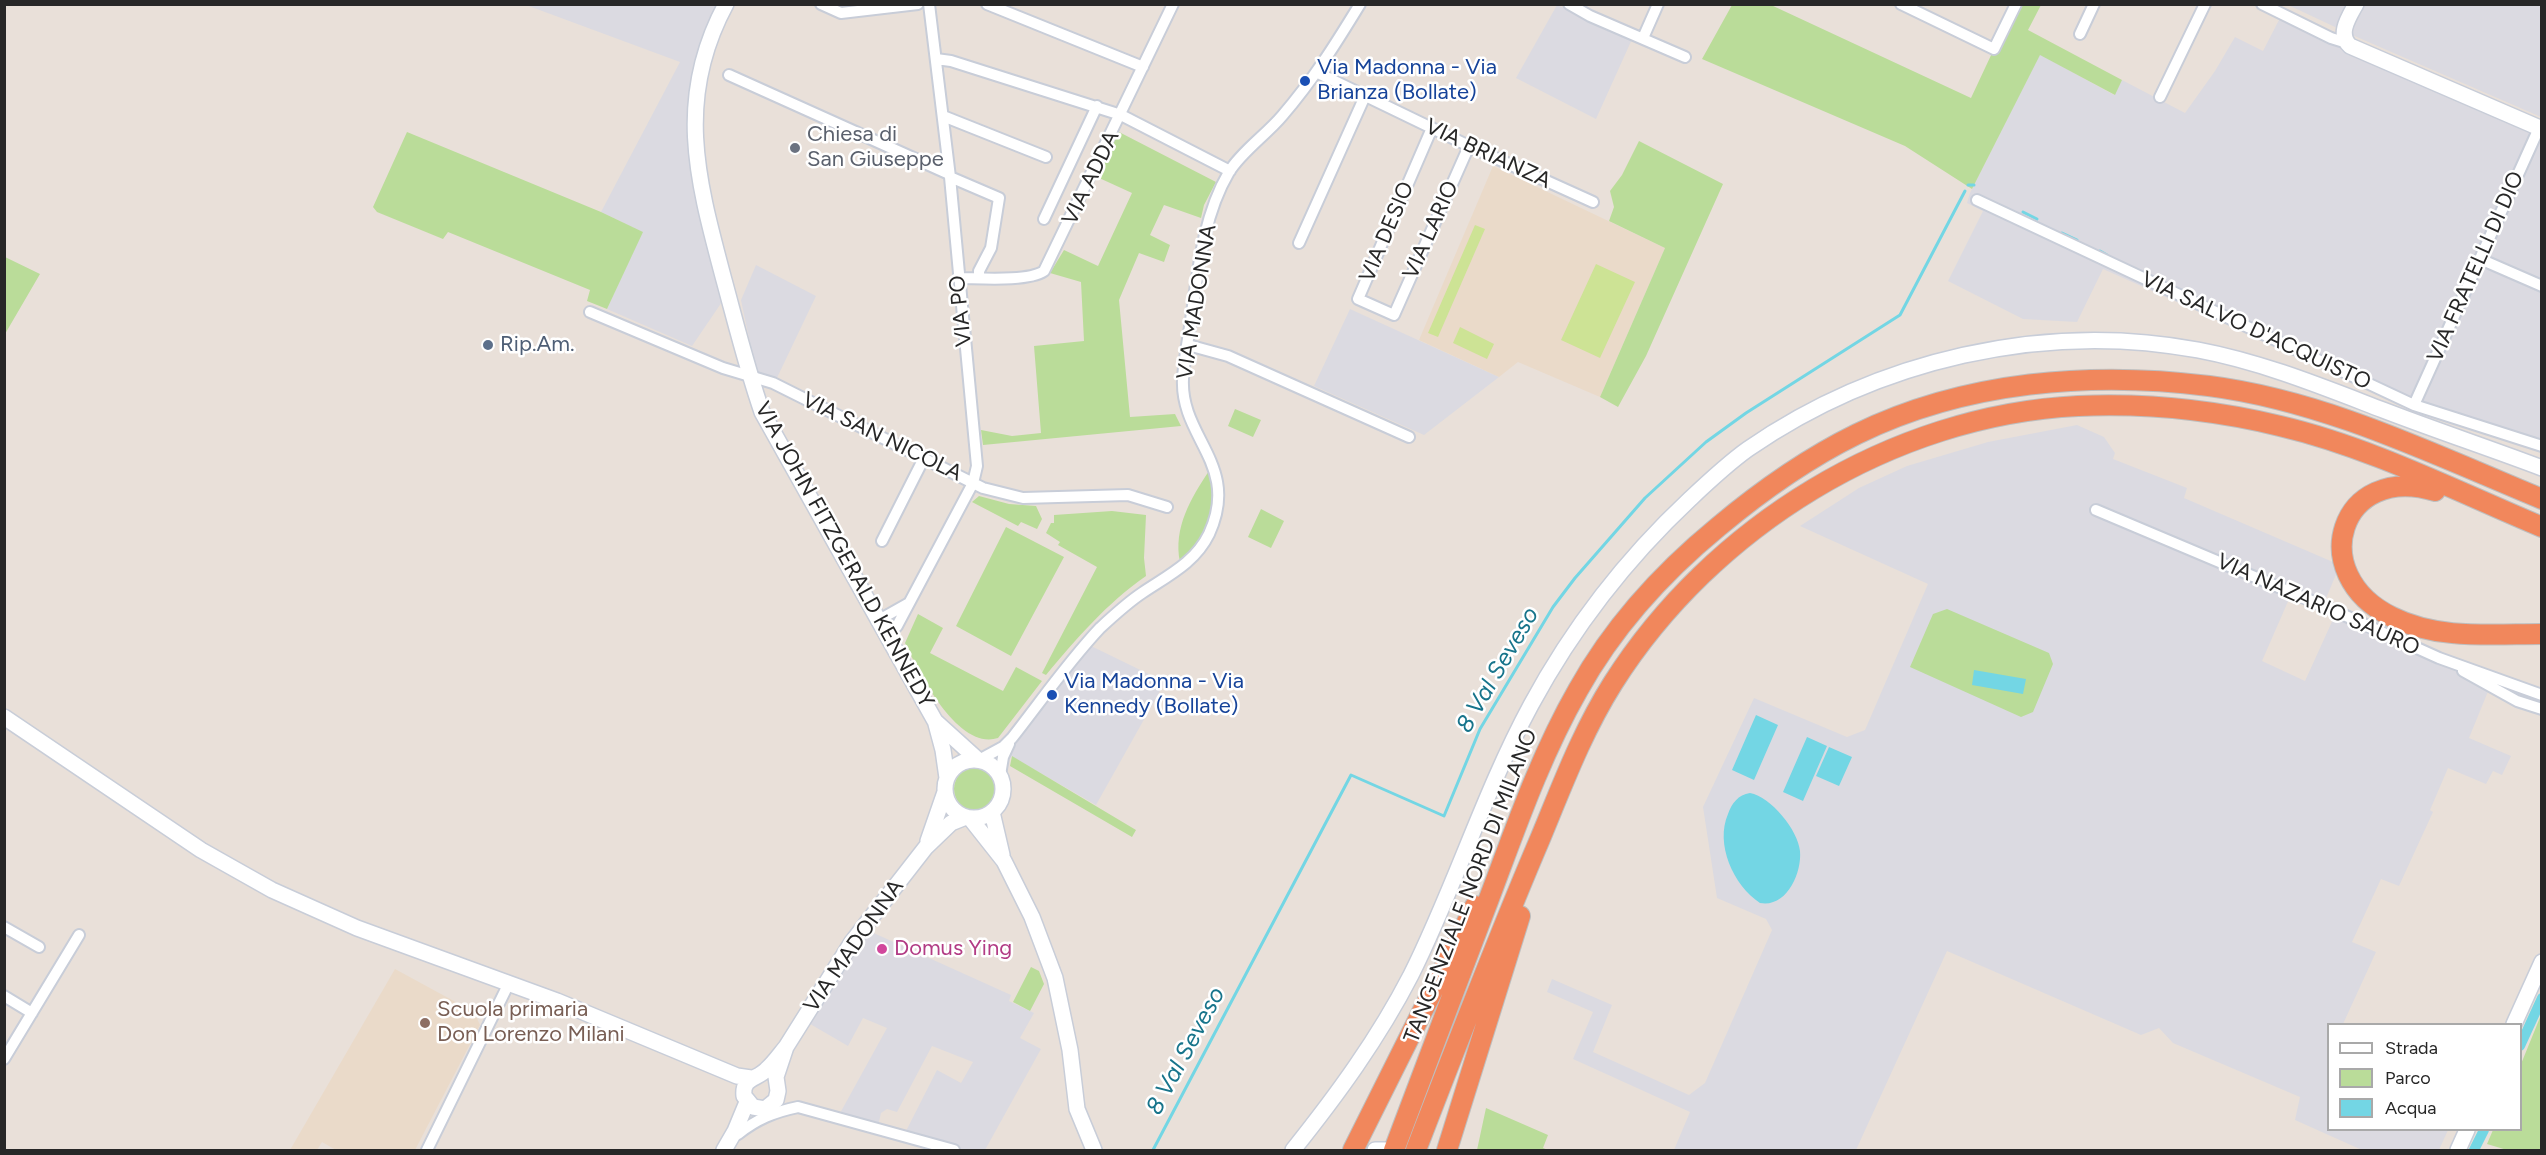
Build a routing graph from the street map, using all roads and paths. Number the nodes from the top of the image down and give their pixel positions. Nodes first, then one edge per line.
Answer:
1 (726, 4) edge
2 (821, 4) edge
3 (918, 4) edge
4 (929, 4) edge
5 (987, 4) edge
6 (1173, 4) edge
7 (1360, 4) edge
8 (1569, 4) edge
9 (1658, 4) edge
10 (1900, 4) edge
11 (2016, 4) edge
12 (2094, 4) edge
13 (2205, 4) edge
14 (2262, 4) edge
15 (2356, 4) edge
16 (2080, 34) dead end
17 (1643, 38) junction
18 (2347, 43) junction
19 (1686, 57) dead end
20 (936, 59) junction
21 (1143, 67) junction
22 (1318, 73) junction
23 (729, 75) dead end
24 (1365, 96) junction
25 (2160, 97) dead end
26 (1097, 106) junction
27 (1121, 115) junction
28 (943, 116) junction
29 (1432, 128) junction
30 (2540, 129) edge
31 (1469, 146) junction
32 (1046, 158) dead end
33 (1230, 171) junction
34 (950, 175) junction
35 (1977, 200) dead end
36 (1593, 202) dead end
37 (1044, 219) dead end
38 (1299, 243) dead end
39 (2480, 259) junction
40 (958, 278) junction
41 (979, 278) junction
42 (2541, 286) edge
43 (590, 312) dead end
44 (1394, 315) joint
45 (1188, 345) junction
46 (750, 377) junction
47 (2414, 405) junction
48 (1409, 437) dead end
49 (2541, 446) edge
50 (924, 458) junction
51 (2541, 468) edge
52 (973, 483) junction
53 (2541, 499) edge
54 (1167, 507) dead end
55 (2096, 510) dead end
56 (2541, 528) edge
57 (882, 541) dead end
58 (910, 603) junction
59 (877, 621) junction
60 (2541, 634) edge
61 (886, 636) junction
62 (2439, 658) junction
63 (2541, 695) edge
64 (2541, 709) edge
65 (4, 717) edge
66 (935, 722) junction
67 (1012, 738) junction
68 (978, 760) junction
69 (1000, 775) junction
70 (946, 785) junction
71 (1530, 790) junction
72 (1557, 799) junction
73 (992, 812) junction
74 (968, 817) junction
75 (926, 847) junction
76 (1004, 861) junction
77 (4, 927) edge
78 (79, 934) dead end
79 (39, 947) dead end
80 (2541, 962) edge
81 (509, 982) junction
82 (4, 996) edge
83 (32, 1013) junction
84 (2514, 1023) edge
85 (783, 1051) junction
86 (682, 1054) junction
87 (4, 1059) edge
88 (719, 1068) junction
89 (756, 1076) junction
90 (776, 1093) junction
91 (750, 1102) junction
92 (798, 1107) junction
93 (2468, 1131) edge
94 (731, 1142) edge
95 (1395, 1146) edge
96 (1296, 1147) edge
97 (1417, 1148) edge
98 (427, 1150) edge
99 (954, 1150) edge
100 (1094, 1150) edge
101 (1353, 1150) edge
102 (1375, 1150) edge
103 (1447, 1150) edge
104 (2458, 1150) edge

1 - 46 street, VIA JOHN FITZGERALD KENNEDY
2 - 3 street
4 - 20 street, VIA PO
5 - 21 street
6 - 21 street, VIA ADDA
7 - 22 street, VIA MADONNA
8 - 17 street
9 - 17 street
10 - 11 street
12 - 16 street
13 - 25 street
14 - 18 street
15 - 18 street
17 - 19 street
18 - 30 street
20 - 26 street
20 - 28 street, VIA PO
21 - 27 street, VIA ADDA
22 - 24 street, VIA BRIANZA
22 - 33 street, VIA MADONNA
23 - 34 street
24 - 29 street, VIA BRIANZA
24 - 38 street
26 - 27 street
26 - 37 street
27 - 33 street
27 - 41 street, VIA ADDA
28 - 32 street
28 - 34 street, VIA PO
29 - 31 street, VIA BRIANZA
29 - 44 street, VIA DESIO
30 - 39 street, VIA FRATELLI DI DIO
31 - 36 street, VIA BRIANZA
31 - 44 street, VIA LARIO
33 - 45 street, VIA MADONNA
34 - 40 street, VIA PO
34 - 41 street
35 - 47 street, VIA SALVO D'ACQUISTO
39 - 42 street
39 - 47 street, VIA FRATELLI DI DIO
40 - 41 street, VIA ADDA
40 - 52 street, VIA PO
43 - 46 street, VIA SAN NICOLA
45 - 48 street
45 - 67 street, VIA MADONNA
46 - 50 street, VIA SAN NICOLA
46 - 59 street, VIA JOHN FITZGERALD KENNEDY
47 - 49 street, VIA SALVO D'ACQUISTO
50 - 52 street, VIA SAN NICOLA
50 - 57 street
51 - 96 street
52 - 54 street, VIA SAN NICOLA
52 - 58 street, VIA PO
53 - 71 highway, TANGENZIALE NORD DI MILANO
55 - 62 street, VIA NAZARIO SAURO
56 - 60 highway
56 - 72 highway, TANGENZIALE NORD DI MILANO
58 - 59 street
58 - 61 street, VIA PO
59 - 61 street, VIA JOHN FITZGERALD KENNEDY
61 - 66 street, VIA JOHN FITZGERALD KENNEDY
62 - 63 street, VIA NAZARIO SAURO
62 - 64 street
65 - 81 street
66 - 68 street, VIA JOHN FITZGERALD KENNEDY
66 - 70 street, VIA JOHN FITZGERALD KENNEDY
67 - 68 street, VIA MADONNA
67 - 69 street, VIA MADONNA
68 - 69 street
68 - 70 street
69 - 73 street
70 - 74 street
70 - 75 street, VIA MADONNA
71 - 95 highway, TANGENZIALE NORD DI MILANO
71 - 101 highway
72 - 97 highway, TANGENZIALE NORD DI MILANO
72 - 103 highway
73 - 74 street
73 - 76 street
74 - 75 street, VIA MADONNA
74 - 76 street
75 - 85 street, VIA MADONNA
76 - 100 street
77 - 79 street
78 - 83 street
80 - 84 street
81 - 86 street
81 - 98 street
82 - 83 street
83 - 87 street
85 - 88 street
85 - 89 street
85 - 90 street
86 - 88 street
86 - 91 street
88 - 89 street
89 - 90 street
89 - 91 street
90 - 91 street
90 - 92 street
91 - 94 street
92 - 94 street
92 - 99 street
93 - 104 street
95 - 102 street

